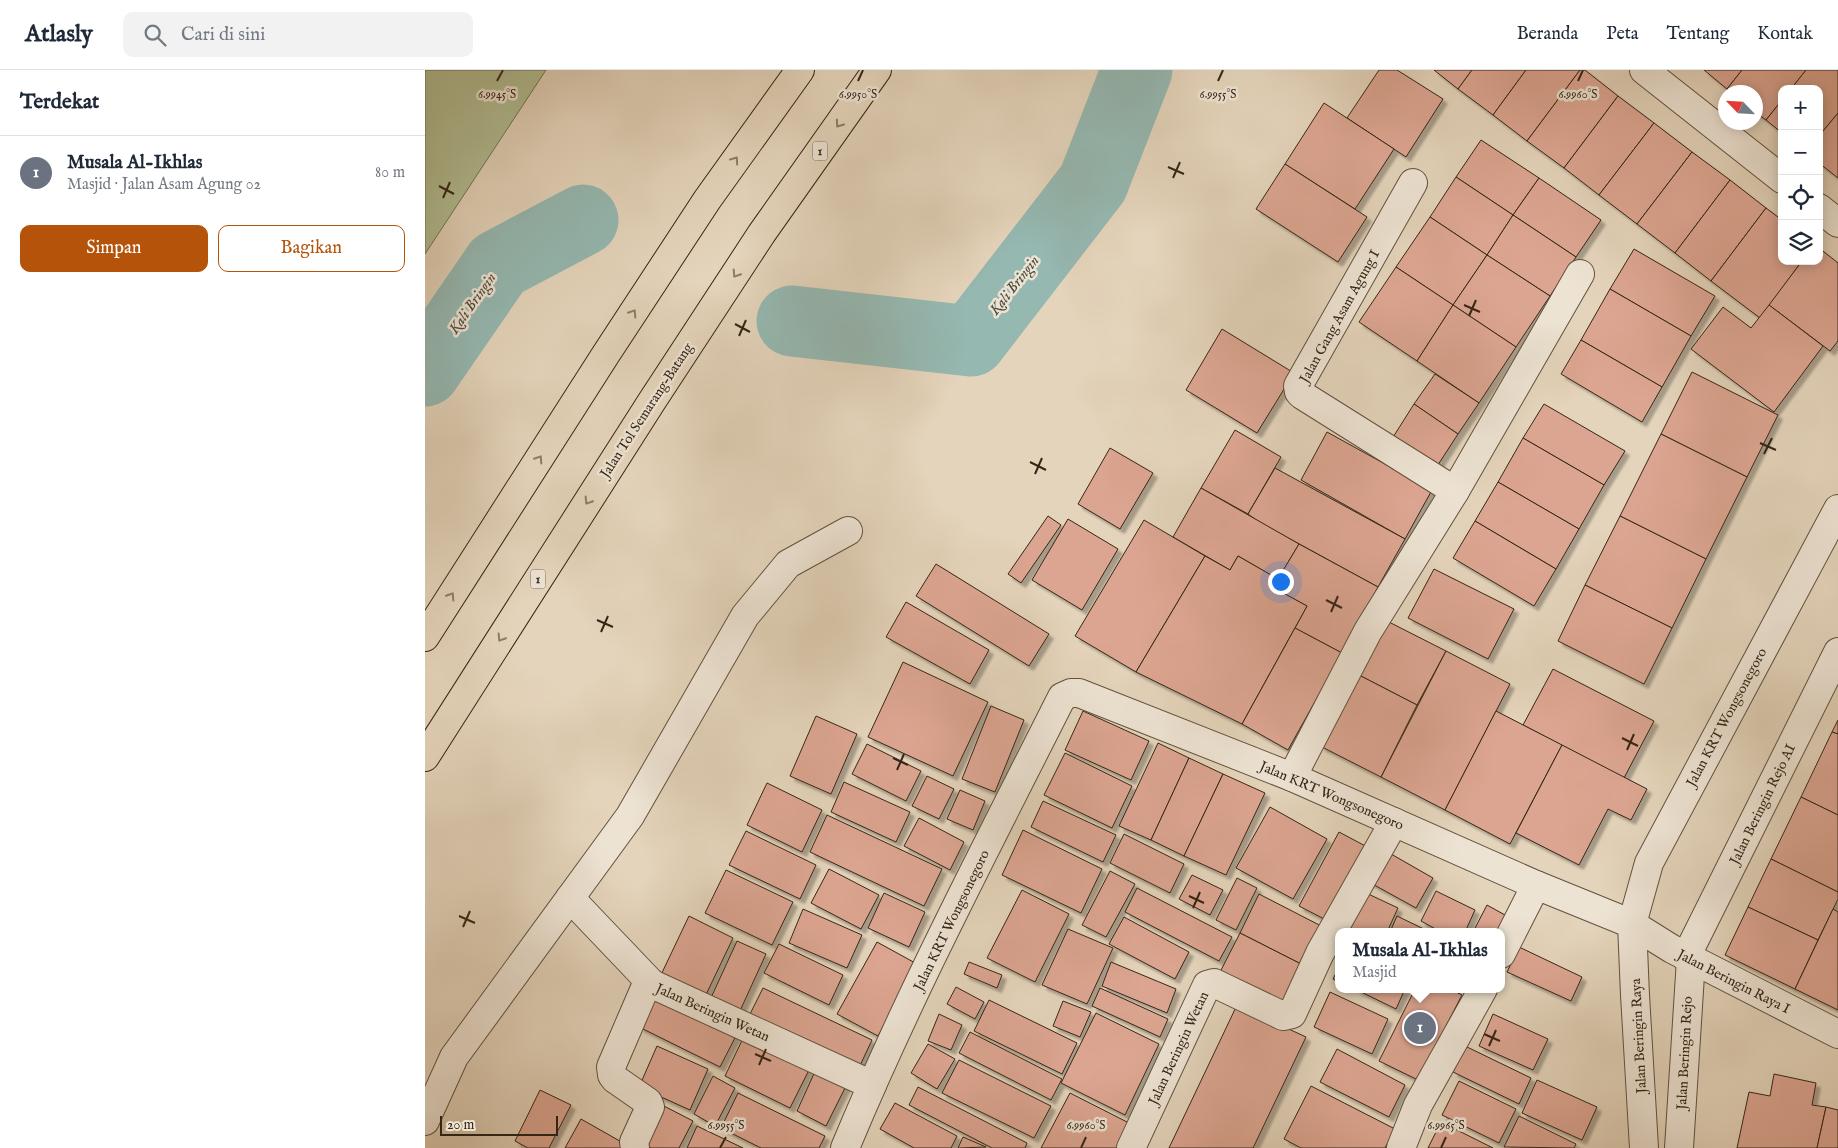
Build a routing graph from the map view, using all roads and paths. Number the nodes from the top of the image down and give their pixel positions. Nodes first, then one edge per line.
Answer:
1 (800, 70) edge
2 (877, 70) edge
3 (1644, 70) edge
4 (1778, 176) edge
5 (1413, 183) dead end
6 (1823, 211) edge
7 (1838, 223) edge
8 (1580, 274) dead end
9 (1455, 491) junction
10 (1838, 508) edge
11 (848, 531) dead end
12 (425, 637) edge
13 (1838, 652) edge
14 (425, 757) edge
15 (1292, 776) junction
16 (1394, 822) junction
17 (1536, 885) junction
18 (570, 898) junction
19 (1632, 924) junction
20 (1505, 946) edge
21 (1689, 958) junction
22 (652, 984) junction
23 (1481, 993) edge
24 (1838, 1034) edge
25 (871, 1085) junction
26 (425, 1121) edge
27 (635, 1148) edge
28 (845, 1148) edge
29 (1131, 1148) edge
30 (1401, 1148) edge
31 (1644, 1148) edge
32 (1679, 1148) edge

12 -> 1 highway
2 -> 14 highway, Jalan Tol Semarang–Batang / 1
3 - 4 street
5 - 9 street, Jalan Gang Asam Agung I
6 - 7 street
8 - 9 street
9 - 15 street
10 - 19 street, Jalan KRT Wongsonegoro
11 - 18 street
13 - 21 street, Jalan Beringin Rejo AI
15 - 16 street, Jalan KRT Wongsonegoro
15 - 25 street, Jalan KRT Wongsonegoro
16 - 17 street, Jalan KRT Wongsonegoro
16 - 29 street, Jalan Beringin Wetan
17 - 19 street, Jalan KRT Wongsonegoro
17 - 20 street
18 - 22 street
18 - 26 street
19 - 21 street, Jalan Beringin Raya I
19 - 31 street, Jalan Beringin Raya
21 - 24 street, Jalan Beringin Raya I
21 - 32 street, Jalan Beringin Rejo
22 - 25 street, Jalan Beringin Wetan
22 - 27 street, Jalan Beringin Wetan
23 - 30 street
25 - 28 street, Jalan KRT Wongsonegoro

